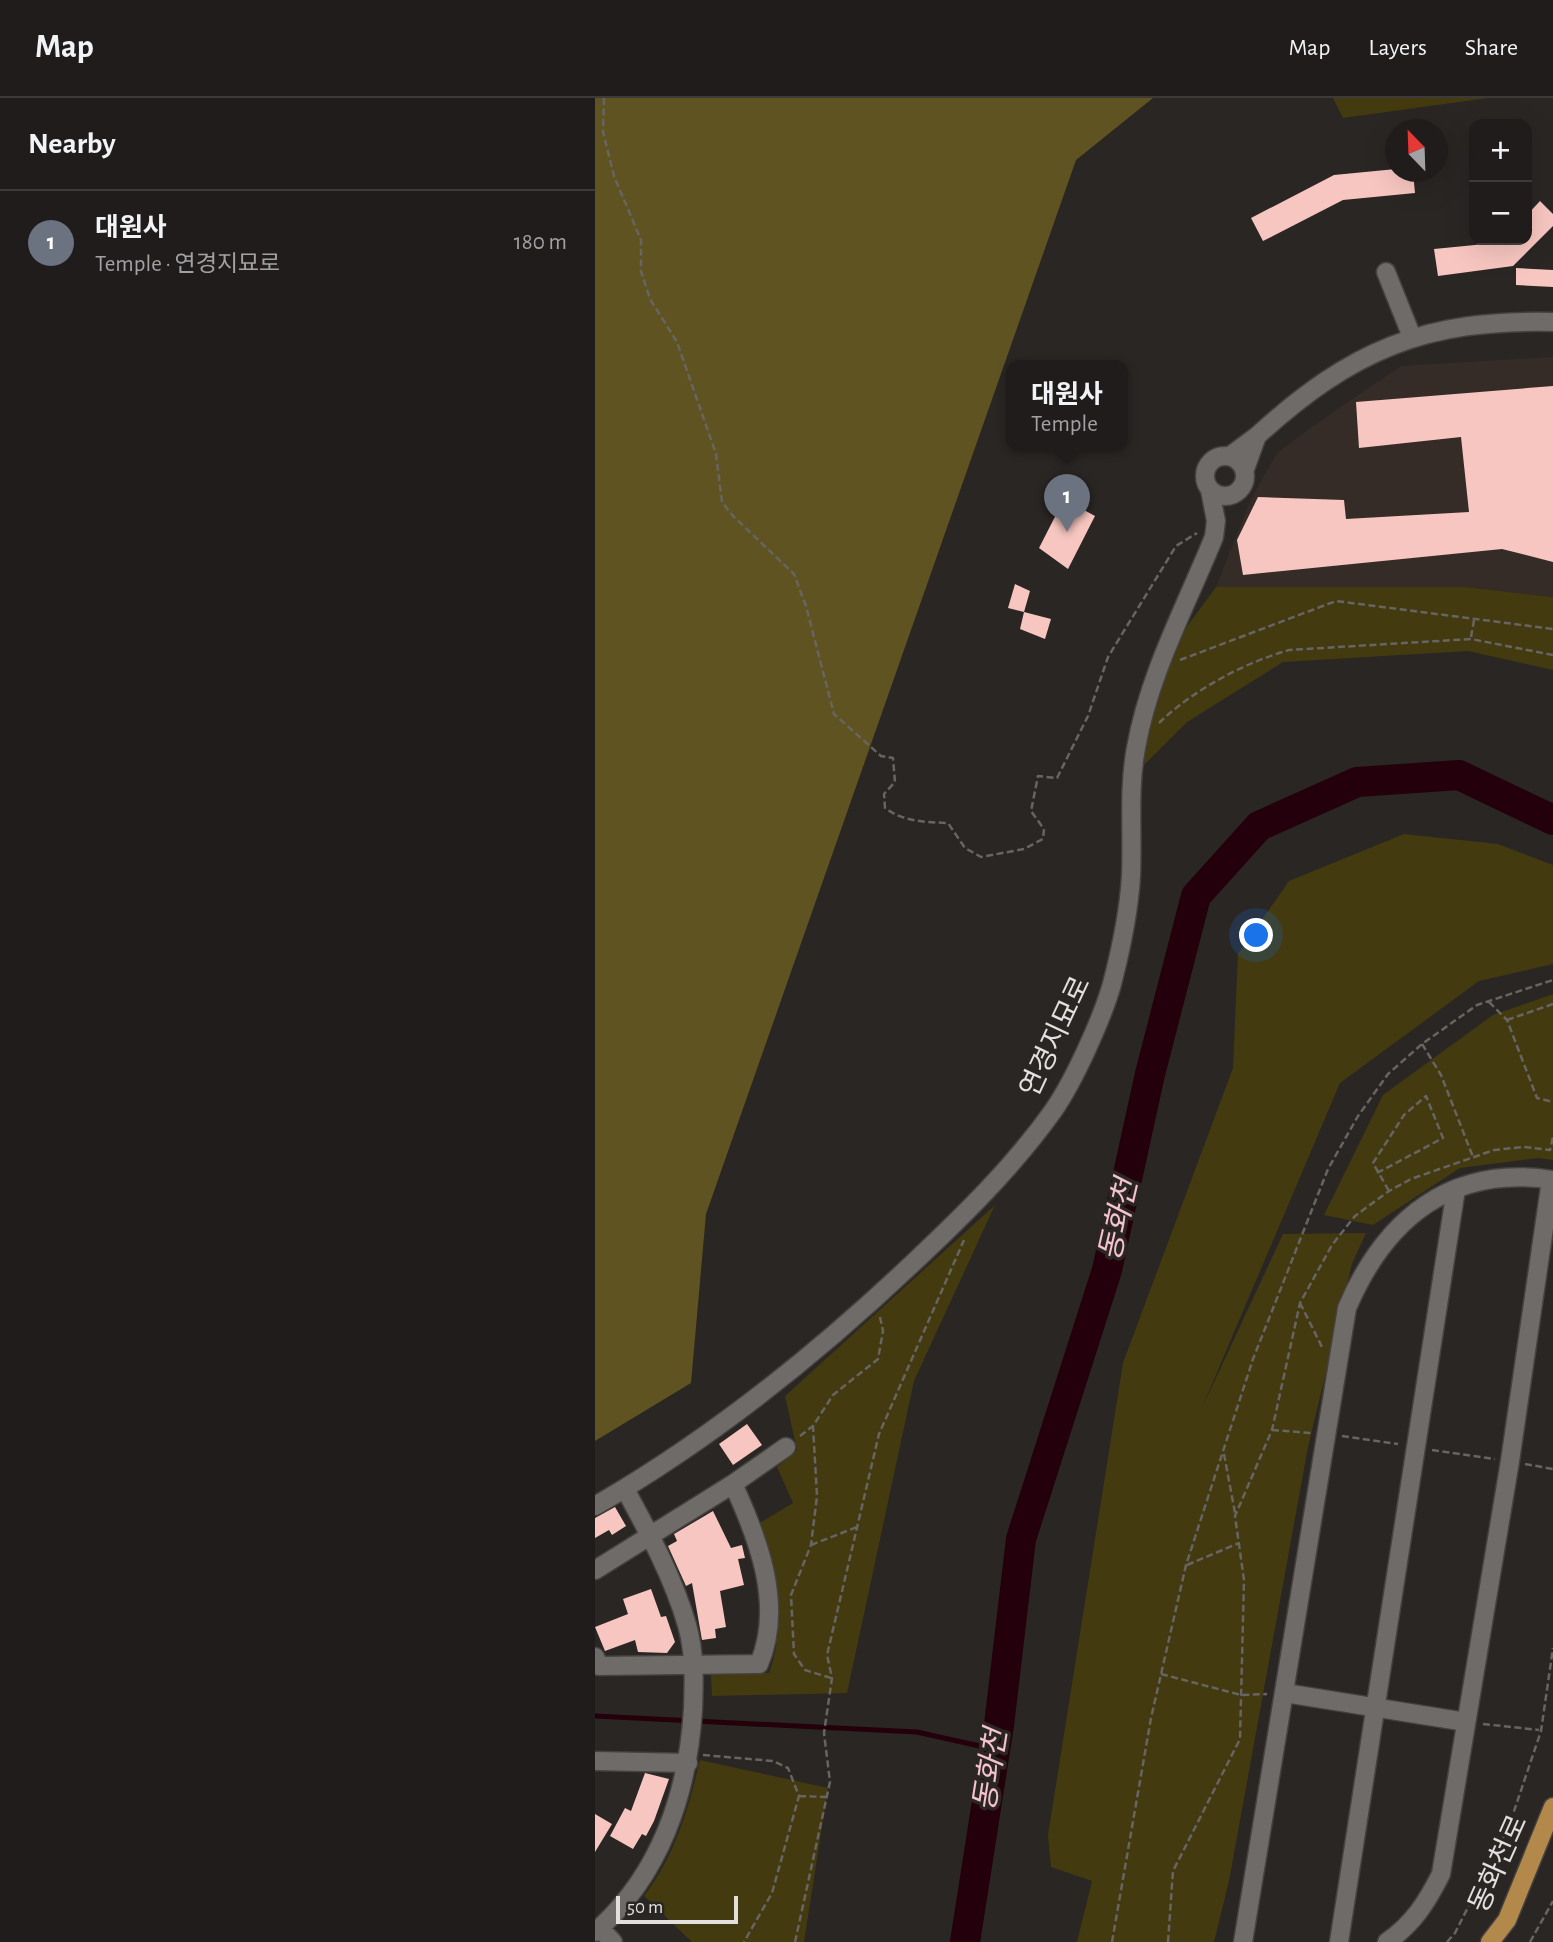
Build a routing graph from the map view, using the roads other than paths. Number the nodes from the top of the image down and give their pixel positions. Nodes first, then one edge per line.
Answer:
1 (1386, 272) dead end
2 (1553, 322) edge
3 (1412, 337) junction
4 (1257, 436) junction
5 (1230, 456) junction
6 (1245, 469) junction
7 (1210, 490) junction
8 (1229, 496) junction
9 (1216, 521) junction
10 (1552, 1180) edge
11 (1456, 1189) junction
12 (786, 1447) dead end
13 (733, 1484) junction
14 (625, 1489) junction
15 (595, 1507) edge
16 (650, 1536) junction
17 (595, 1570) edge
18 (595, 1657) edge
19 (694, 1672) junction
20 (1278, 1693) junction
21 (1375, 1706) junction
22 (1466, 1722) junction
23 (689, 1754) junction
24 (595, 1761) edge
25 (1553, 1807) edge
26 (597, 1930) edge
27 (613, 1942) edge
28 (1243, 1942) edge
29 (1339, 1942) edge
30 (1387, 1942) edge
31 (1490, 1942) edge

1 - 3 street
2 - 3 street
3 - 4 street
4 - 5 street
4 - 6 street
5 - 6 street
5 - 7 street
6 - 8 street
7 - 8 street
7 - 9 street
8 - 9 street, 연경지묘로
9 - 14 street, 연경지묘로
10 - 11 street
10 - 22 street
11 - 20 street
11 - 21 street
12 - 13 street
13 - 16 street
13 - 19 street
14 - 15 street, 연경지묘로
14 - 16 street
16 - 17 street
16 - 19 street
18 - 19 street
19 - 23 street
20 - 21 street
20 - 28 street
21 - 22 street
21 - 29 street
22 - 30 street
23 - 24 street
23 - 26 street
25 - 31 main road, 동화천로
26 - 27 street

